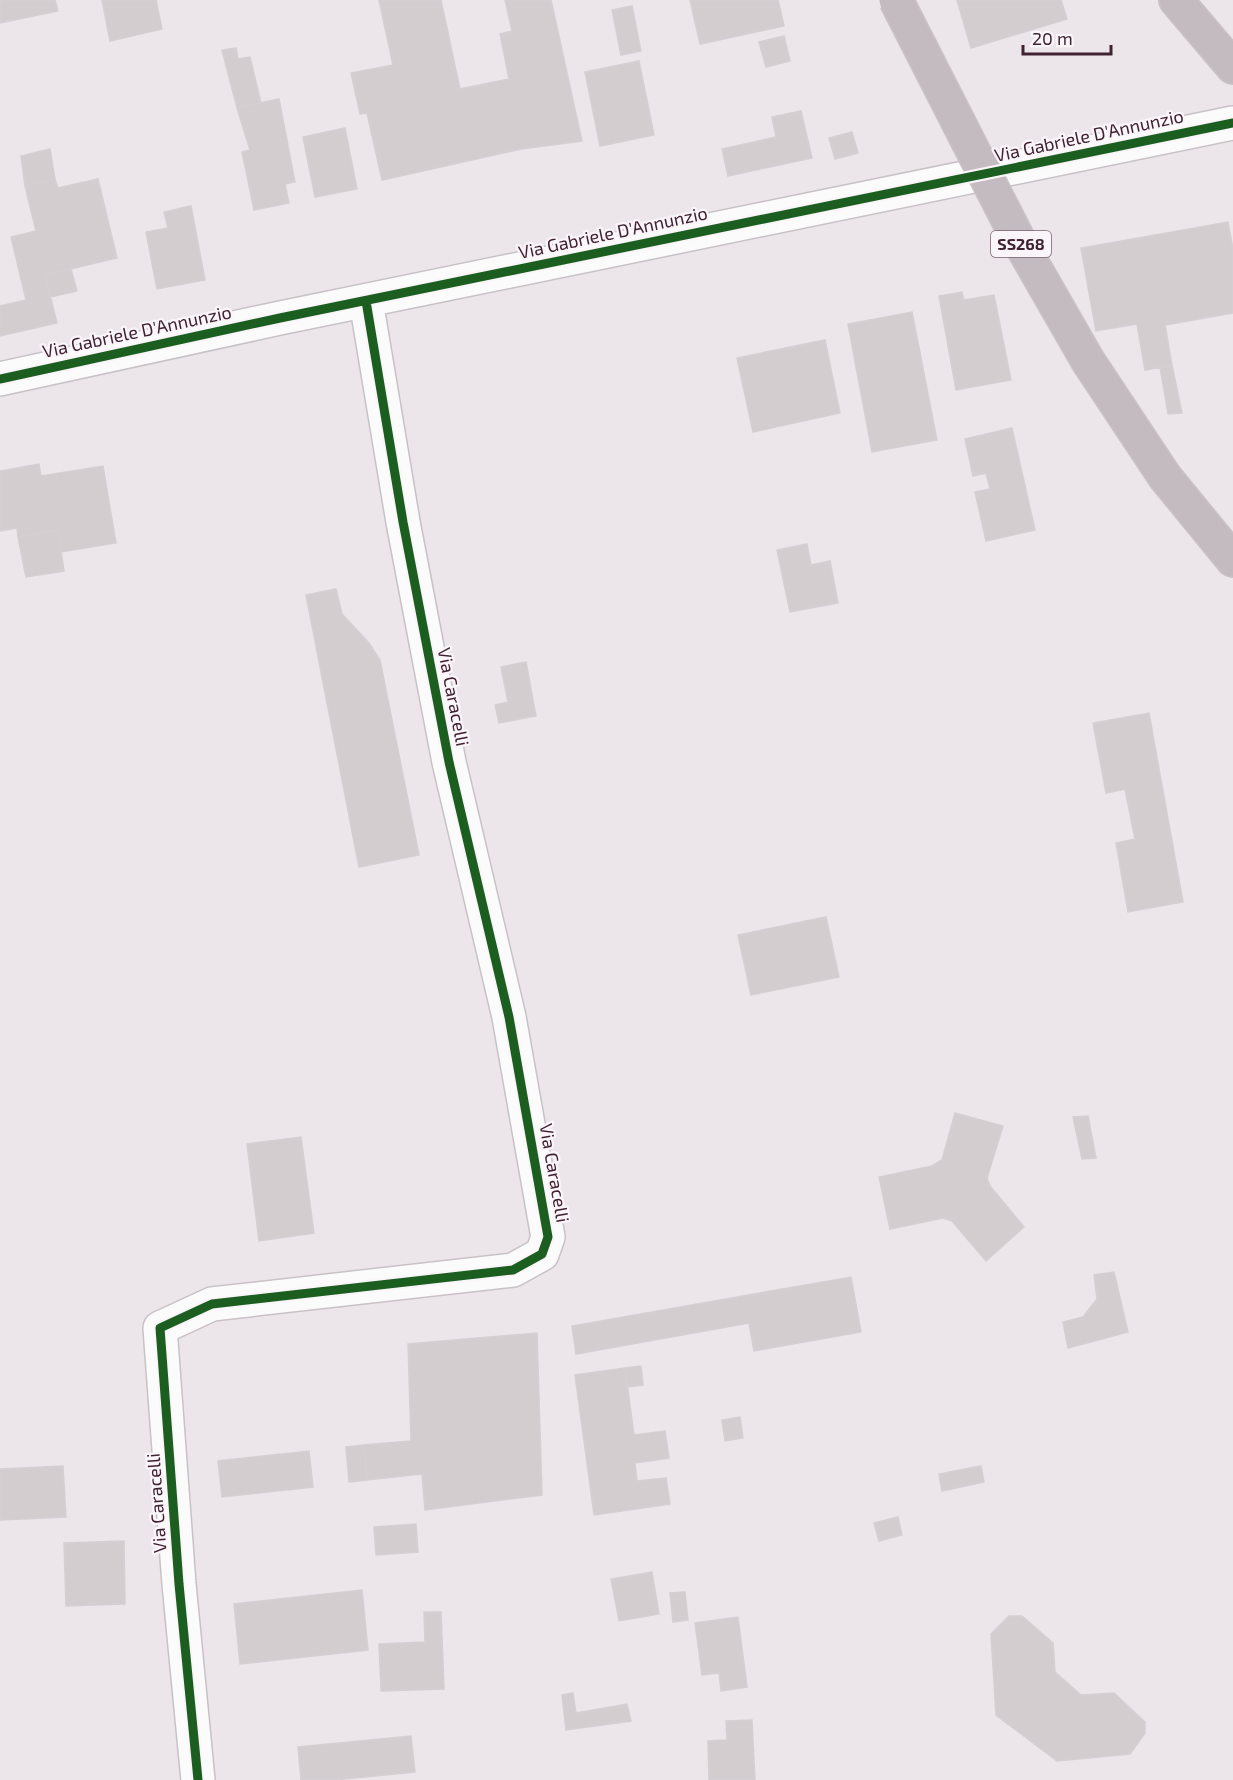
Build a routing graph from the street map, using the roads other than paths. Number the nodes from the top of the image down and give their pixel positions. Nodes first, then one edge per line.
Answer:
1 (896, 0) edge
2 (1176, 0) edge
3 (1233, 67) edge
4 (1233, 123) edge
5 (366, 301) junction
6 (0, 379) edge
7 (1233, 560) edge
8 (198, 1780) edge

1 - 7 highway, SS268, bridge
2 - 3 highway
4 - 5 street, Via Gabriele D'Annunzio
5 - 6 street, Via Gabriele D'Annunzio
5 - 8 street, Via Caracelli

